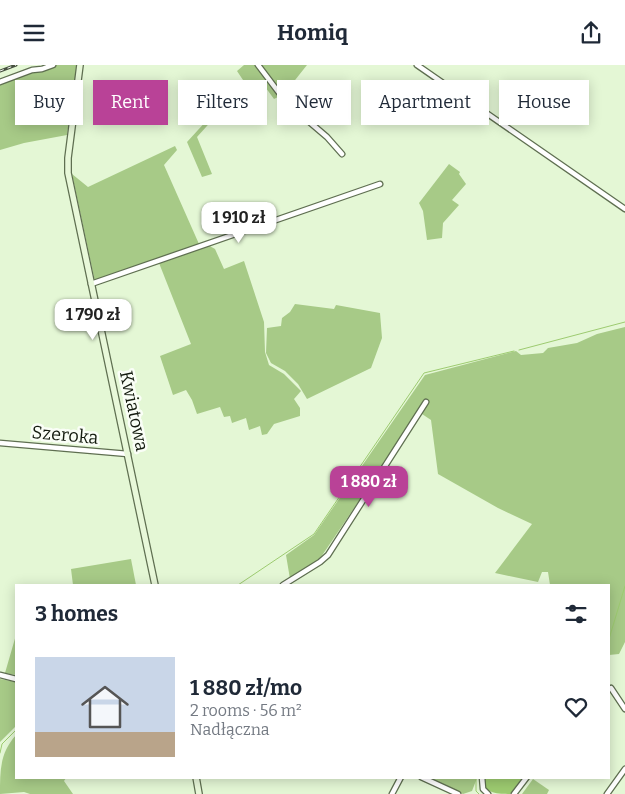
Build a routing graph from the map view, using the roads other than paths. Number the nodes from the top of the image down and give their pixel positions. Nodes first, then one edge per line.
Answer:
1 (53, 65) edge
2 (80, 65) edge
3 (258, 65) edge
4 (417, 65) edge
5 (0, 82) edge
6 (342, 154) dead end
7 (380, 185) dead end
8 (625, 209) edge
9 (91, 284) junction
10 (426, 402) dead end
11 (0, 443) edge
12 (128, 454) junction
13 (155, 584) edge
14 (285, 584) edge
15 (0, 675) edge
16 (15, 679) edge
17 (611, 688) dead end
18 (625, 709) edge
19 (625, 769) edge
20 (196, 779) edge
21 (400, 779) edge
22 (425, 779) edge
23 (482, 779) edge
24 (525, 779) edge
25 (199, 794) edge
26 (392, 794) edge
27 (458, 794) edge
28 (488, 794) edge
29 (514, 794) edge
30 (606, 794) edge

1 - 5 street
2 - 9 street, Kwiatowa
3 - 6 street
4 - 8 street
7 - 9 street
9 - 12 street, Kwiatowa
10 - 14 street
11 - 12 street, Szeroka
12 - 13 street, Kwiatowa
15 - 16 street
17 - 18 street
19 - 30 street
20 - 25 street
21 - 26 street
22 - 27 street
23 - 28 street
24 - 29 street

